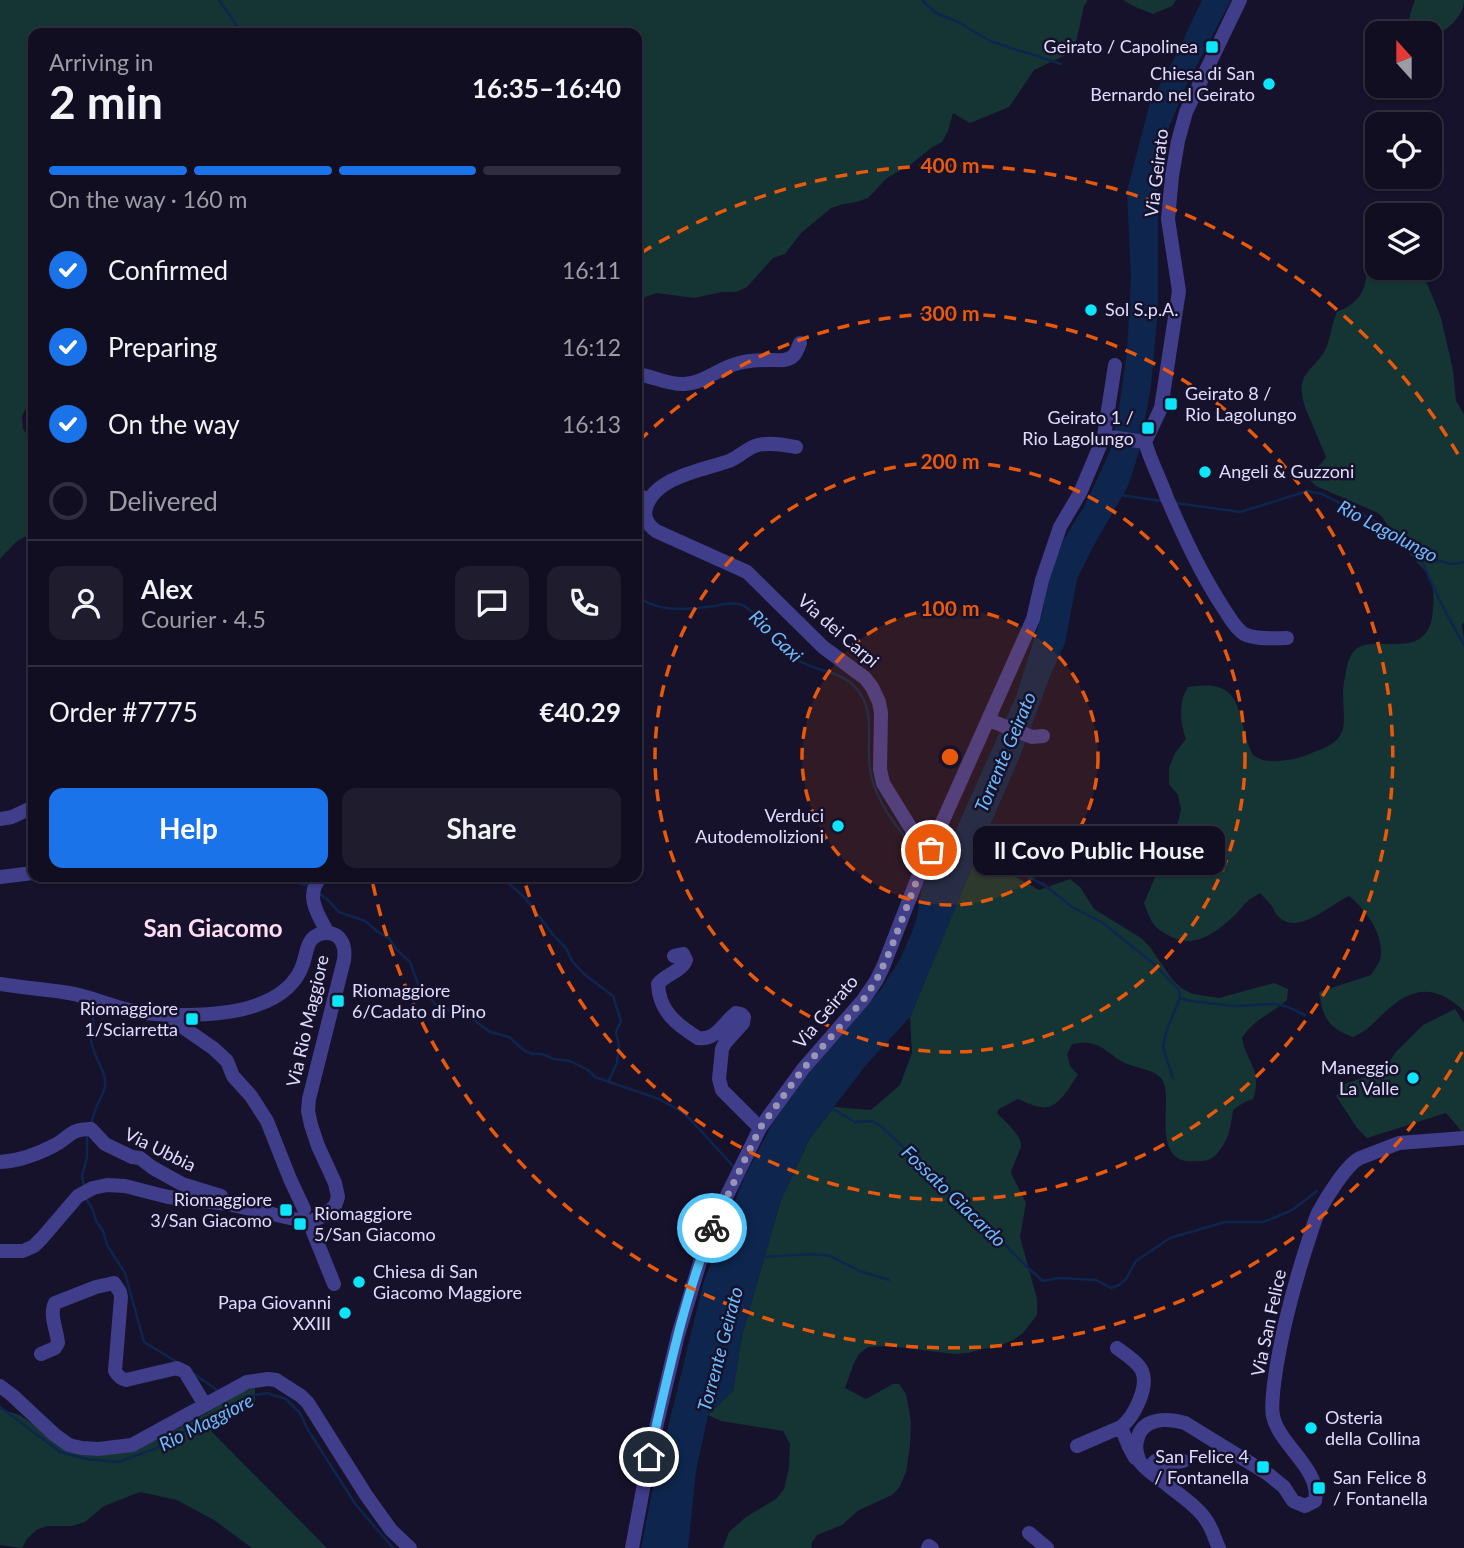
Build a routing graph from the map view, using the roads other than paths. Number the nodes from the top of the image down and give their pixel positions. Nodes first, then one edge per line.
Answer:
1 (1240, 0) edge
2 (800, 343) dead end
3 (1115, 365) dead end
4 (642, 375) edge
5 (1108, 437) junction
6 (1144, 442) junction
7 (796, 447) dead end
8 (643, 497) edge
9 (1287, 638) dead end
10 (994, 722) junction
11 (1038, 736) dead end
12 (28, 809) edge
13 (0, 819) edge
14 (930, 852) junction
15 (28, 874) edge
16 (0, 877) edge
17 (316, 882) edge
18 (328, 933) junction
19 (674, 956) dead end
20 (0, 984) edge
21 (169, 1014) junction
22 (760, 1128) junction
23 (1464, 1138) edge
24 (0, 1162) edge
25 (228, 1205) junction
26 (306, 1215) junction
27 (0, 1251) edge
28 (334, 1284) dead end
29 (1117, 1348) dead end
30 (41, 1354) dead end
31 (0, 1386) edge
32 (205, 1405) junction
33 (1121, 1427) junction
34 (1077, 1446) dead end
35 (1140, 1460) junction
36 (1183, 1461) dead end
37 (1166, 1484) junction
38 (1029, 1533) dead end
39 (410, 1548) edge
40 (632, 1548) edge
41 (1047, 1548) edge
42 (1219, 1548) edge

1 - 6 street, Via Geirato
2 - 4 street
3 - 5 street, Via Geirato
5 - 6 street
5 - 10 street, Via Geirato
6 - 9 street
7 - 8 street, Via dei Carpi
8 - 14 street, Via dei Carpi
10 - 11 street
10 - 14 street, Via Geirato
12 - 13 street
14 - 22 street, Via Geirato
15 - 16 street
17 - 18 street
18 - 21 street, Via Rio Maggiore
18 - 26 street, Via Rio Maggiore
19 - 22 street
20 - 21 street, Via Rio Maggiore
21 - 26 street
22 - 40 street, Via Geirato
23 - 35 street, Via San Felice
24 - 25 street, Via Ubbia
25 - 26 street
25 - 27 street
26 - 28 street
29 - 33 street
30 - 32 street
31 - 32 street
32 - 39 street
33 - 34 street
33 - 35 street
35 - 37 street
36 - 37 street
37 - 42 street
38 - 41 street

